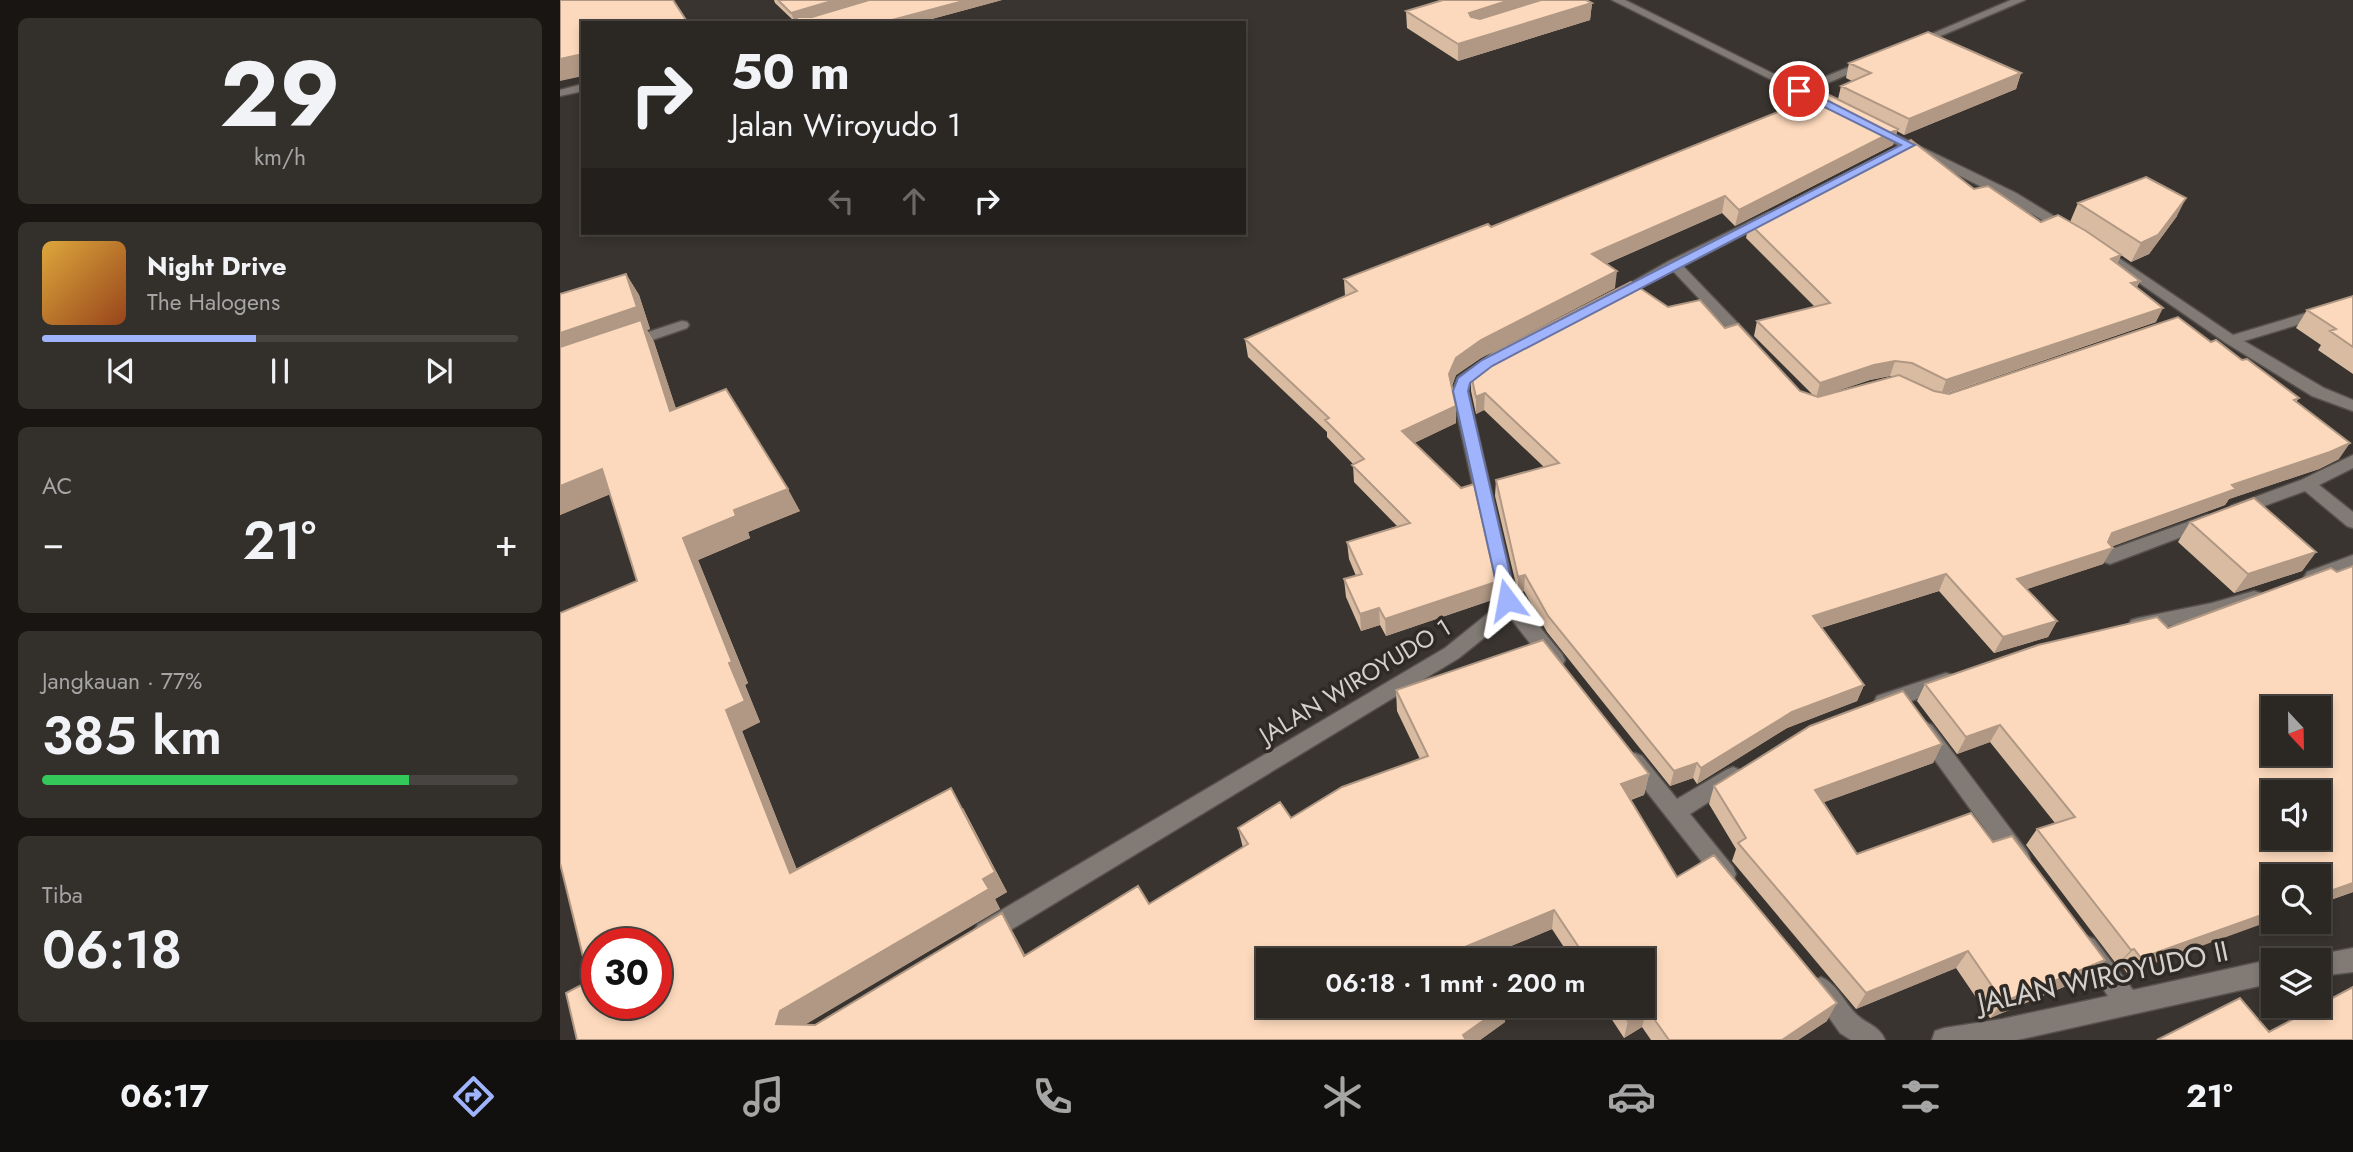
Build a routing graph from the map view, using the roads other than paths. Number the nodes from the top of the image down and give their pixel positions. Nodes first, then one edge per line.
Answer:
1 (1617, 0) edge
2 (2020, 0) edge
3 (1897, 50) edge
4 (1885, 55) edge
5 (581, 88) edge
6 (1799, 91) junction
7 (560, 93) edge
8 (1848, 115) edge
9 (1860, 121) edge
10 (1909, 145) junction
11 (1885, 158) edge
12 (1786, 208) edge
13 (1674, 264) junction
14 (1604, 301) edge
15 (2353, 303) edge
16 (682, 324) dead end
17 (2231, 340) junction
18 (609, 350) edge
19 (1511, 350) edge
20 (1758, 352) edge
21 (2353, 406) edge
22 (2353, 461) edge
23 (2307, 484) junction
24 (2353, 522) edge
25 (2110, 556) edge
26 (2353, 562) edge
27 (2293, 584) edge
28 (2270, 593) edge
29 (1507, 600) junction
30 (2114, 631) edge
31 (1565, 674) edge
32 (1963, 675) edge
33 (1899, 696) junction
34 (1864, 709) edge
35 (1624, 748) edge
36 (1750, 765) edge
37 (1674, 812) junction
38 (2030, 872) edge
39 (1735, 886) edge
40 (2071, 927) edge
41 (975, 939) edge
42 (2353, 960) edge
43 (2331, 963) edge
44 (1805, 971) edge
45 (2261, 974) edge
46 (2128, 1003) junction
47 (2004, 1035) edge
48 (1874, 1040) edge
49 (1944, 1040) edge

1 - 6 street
2 - 3 street
4 - 6 street
5 - 7 street
6 - 8 street
9 - 10 street
10 - 11 street
10 - 17 street
12 - 13 street
13 - 14 street
13 - 20 street
15 - 17 street
16 - 18 street
17 - 21 street
19 - 29 street
22 - 23 street
23 - 24 street
23 - 25 street
26 - 27 street
28 - 30 street
29 - 31 street
29 - 41 street, JALAN WIROYUDO 1
32 - 33 street
33 - 34 street
33 - 38 street
35 - 37 street
36 - 37 street
37 - 39 street
40 - 46 street
42 - 43 street
44 - 48 street
45 - 46 street, JALAN WIROYUDO II
46 - 47 street, JALAN WIROYUDO II
47 - 49 street, JALAN WIROYUDO II

